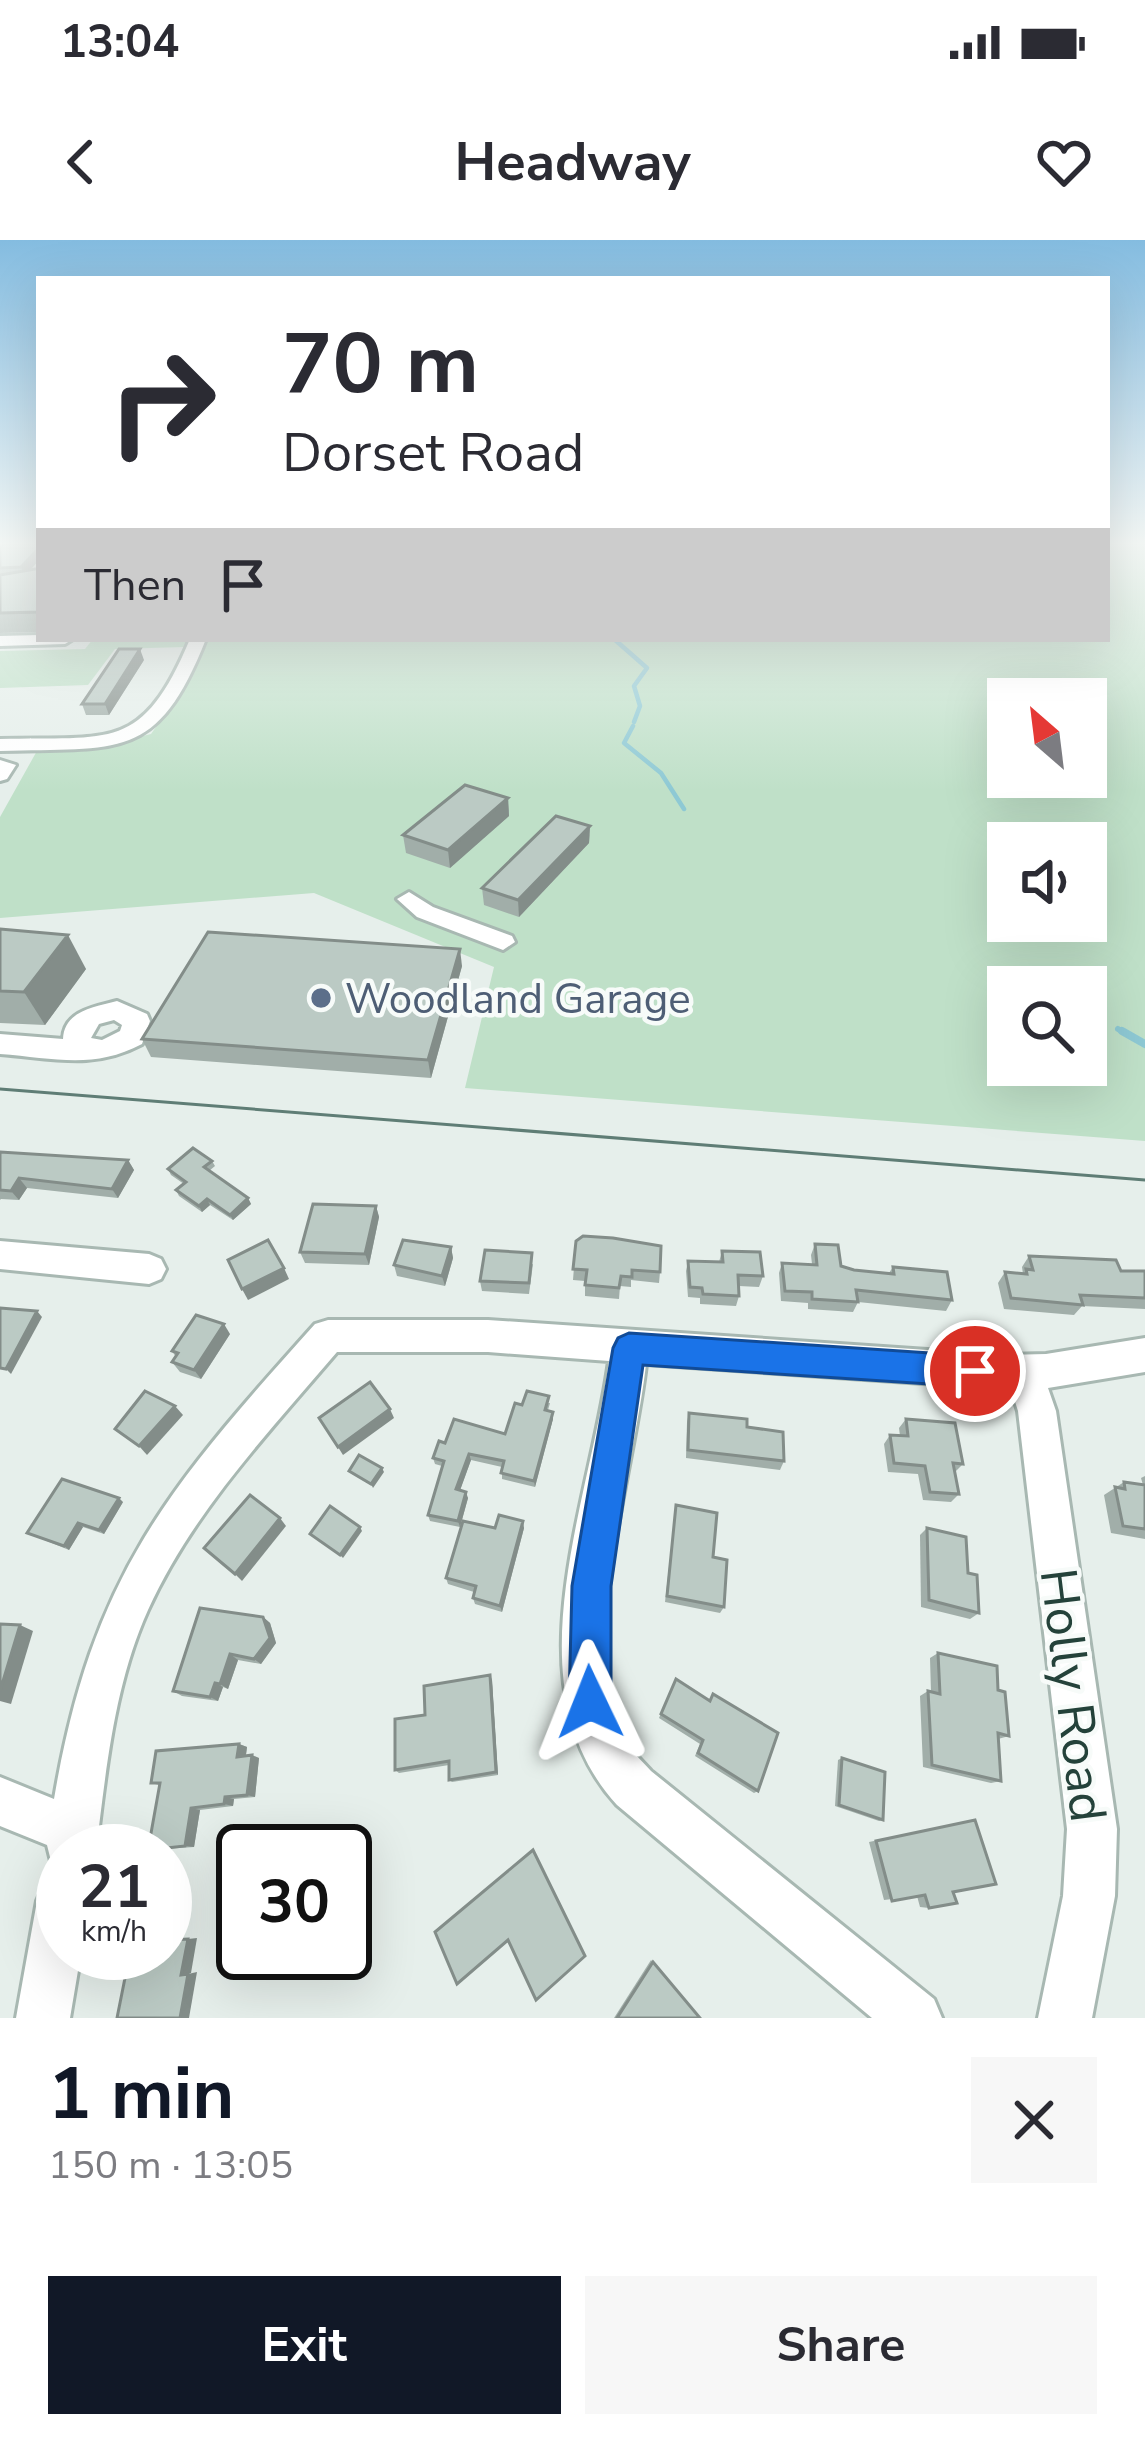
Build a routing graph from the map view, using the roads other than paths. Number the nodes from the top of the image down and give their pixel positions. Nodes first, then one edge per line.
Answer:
1 (36, 640) edge
2 (0, 641) edge
3 (197, 642) edge
4 (0, 745) edge
5 (0, 766) edge
6 (0, 775) edge
7 (409, 899) dead end
8 (503, 942) dead end
9 (170, 1030) edge
10 (0, 1044) edge
11 (0, 1255) edge
12 (149, 1269) dead end
13 (629, 1348) junction
14 (1145, 1355) edge
15 (1024, 1373) junction
16 (0, 1802) edge
17 (41, 1824) edge
18 (75, 1824) edge
19 (49, 1980) edge
20 (43, 2018) edge
21 (915, 2018) edge
22 (1065, 2018) edge

1 - 2 street
3 - 4 street
5 - 6 street
7 - 8 street
9 - 10 street
11 - 12 street
13 - 15 street
13 - 18 street
13 - 21 street
14 - 15 street
15 - 22 street, Holly Road
16 - 17 street
19 - 20 street

